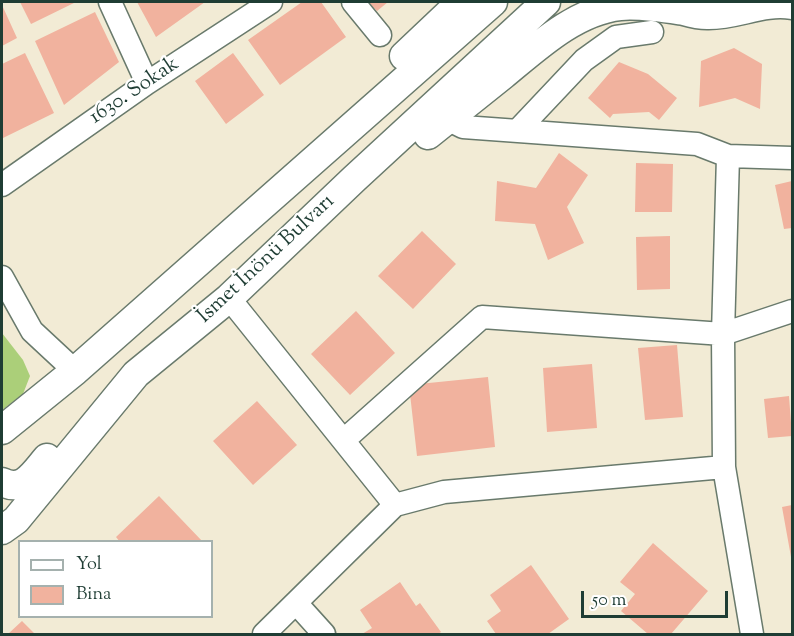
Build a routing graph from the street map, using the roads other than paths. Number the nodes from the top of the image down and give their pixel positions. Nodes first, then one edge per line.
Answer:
1 (110, 2) edge
2 (271, 2) edge
3 (353, 2) edge
4 (462, 2) edge
5 (493, 2) edge
6 (546, 2) edge
7 (792, 5) edge
8 (652, 32) dead end
9 (380, 35) dead end
10 (147, 83) junction
11 (447, 119) junction
12 (517, 131) junction
13 (336, 140) junction
14 (728, 156) junction
15 (792, 158) edge
16 (354, 179) junction
17 (2, 185) edge
18 (2, 277) edge
19 (229, 298) junction
20 (792, 311) edge
21 (723, 333) junction
22 (110, 340) junction
23 (75, 371) junction
24 (136, 374) junction
25 (2, 430) edge
26 (344, 440) junction
27 (2, 449) edge
28 (723, 467) junction
29 (2, 482) edge
30 (395, 505) junction
31 (2, 530) edge
32 (296, 603) junction
33 (264, 634) edge
34 (324, 634) edge
35 (752, 634) edge

1 - 10 street
2 - 10 street, 1630. Sokak
3 - 9 street
4 - 13 main road
5 - 13 main road, İsmet İnönü Bulvarı
6 - 16 main road, İsmet İnönü Bulvarı
7 - 11 main road
8 - 12 street
10 - 17 street, 1630. Sokak
11 - 12 street
11 - 16 main road
12 - 14 street
13 - 22 main road, İsmet İnönü Bulvarı
14 - 15 street
14 - 21 street
16 - 19 main road, İsmet İnönü Bulvarı
18 - 23 street
19 - 24 main road, İsmet İnönü Bulvarı
19 - 26 street
20 - 21 street
21 - 26 street
21 - 28 street
22 - 23 main road, İsmet İnönü Bulvarı
22 - 27 main road
23 - 25 main road, İsmet İnönü Bulvarı
24 - 29 main road
24 - 31 main road, İsmet İnönü Bulvarı
26 - 30 street
28 - 30 street
28 - 35 street
30 - 32 street
32 - 33 street
32 - 34 street

